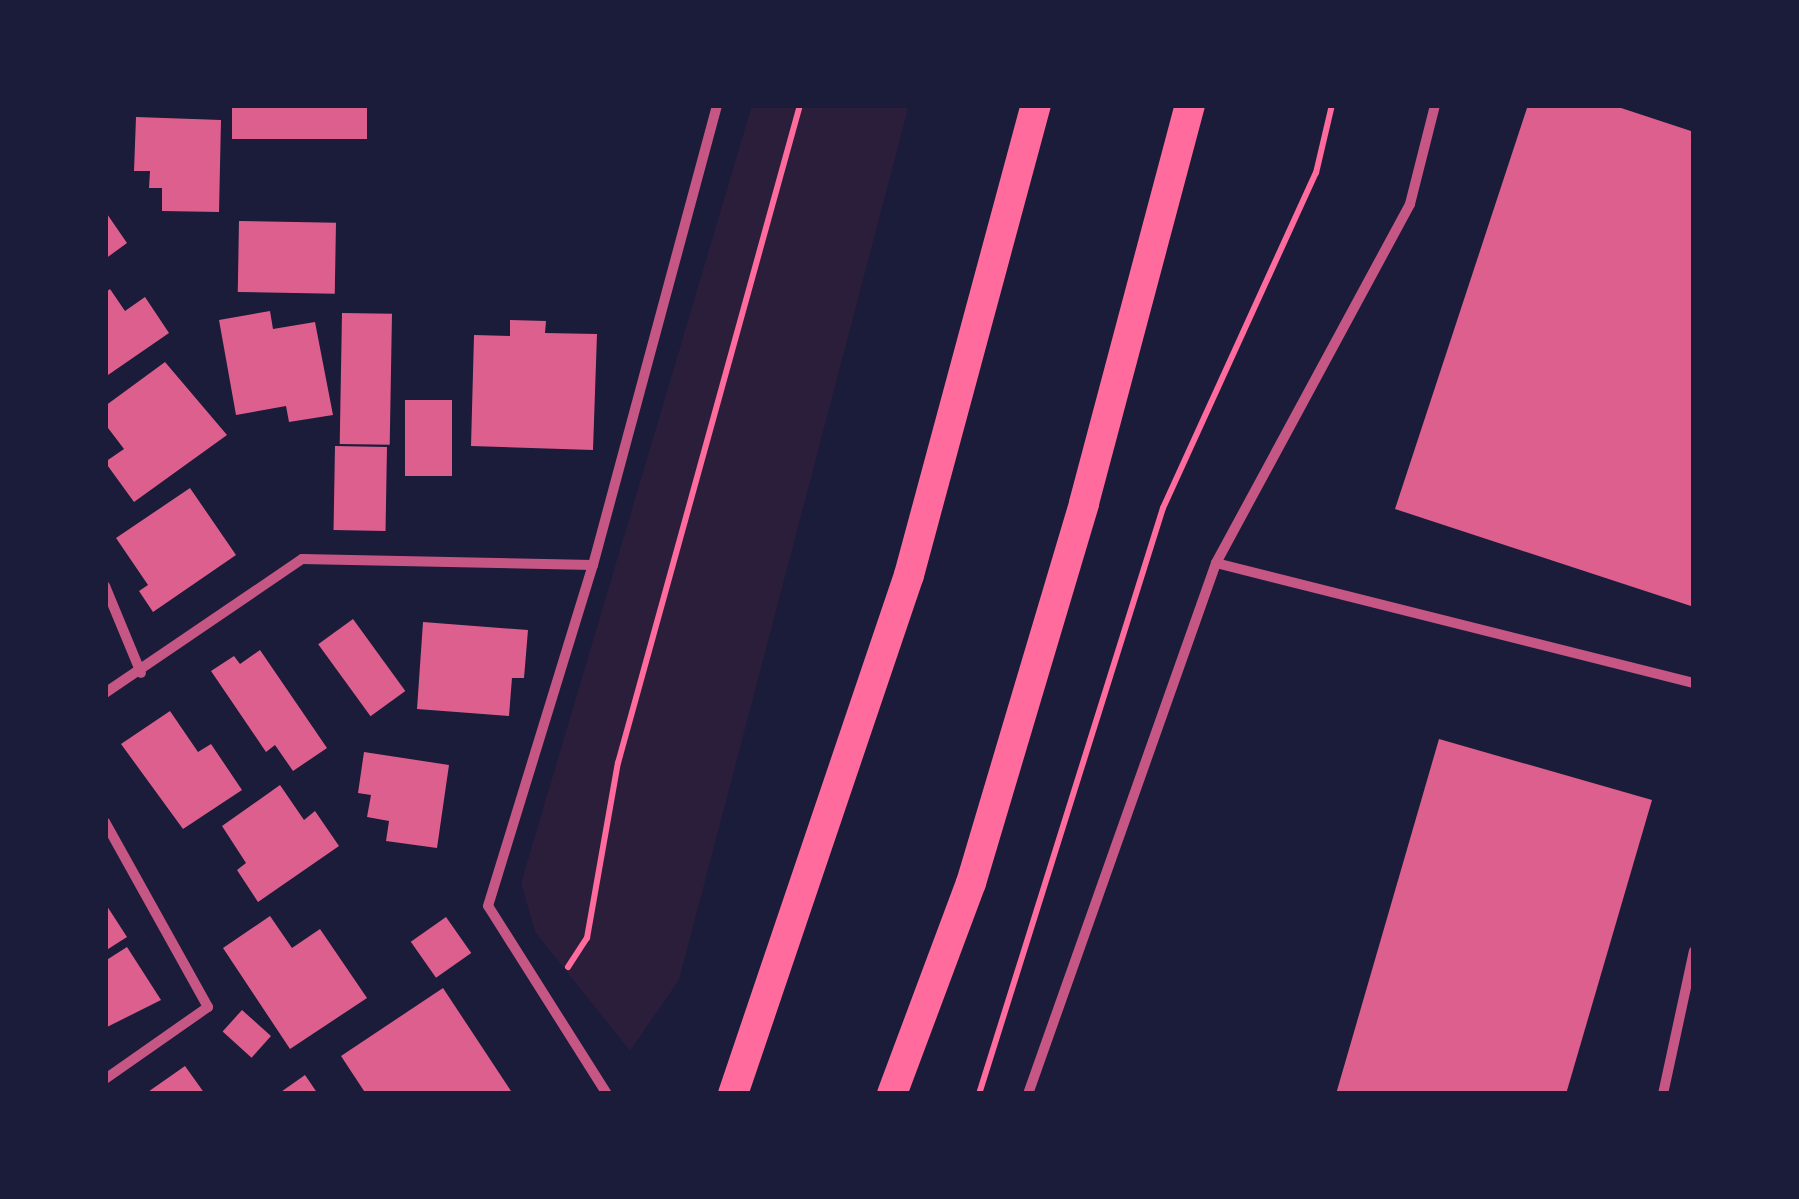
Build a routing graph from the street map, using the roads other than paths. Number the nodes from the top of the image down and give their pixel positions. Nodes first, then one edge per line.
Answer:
1 (716, 105) edge
2 (1036, 105) edge
3 (1190, 105) edge
4 (1435, 105) edge
5 (1216, 563) junction
6 (592, 564) junction
7 (105, 586) edge
8 (141, 673) junction
9 (1694, 684) edge
10 (105, 693) edge
11 (105, 822) edge
12 (1694, 951) edge
13 (105, 1078) edge
14 (607, 1094) edge
15 (733, 1094) edge
16 (892, 1094) edge
17 (1028, 1094) edge
18 (1663, 1094) edge

1 - 6 street
2 - 15 highway
3 - 16 highway
4 - 5 street
5 - 9 street
5 - 17 street
6 - 8 street
6 - 14 street
7 - 8 street
8 - 10 street
11 - 13 street
12 - 18 street

